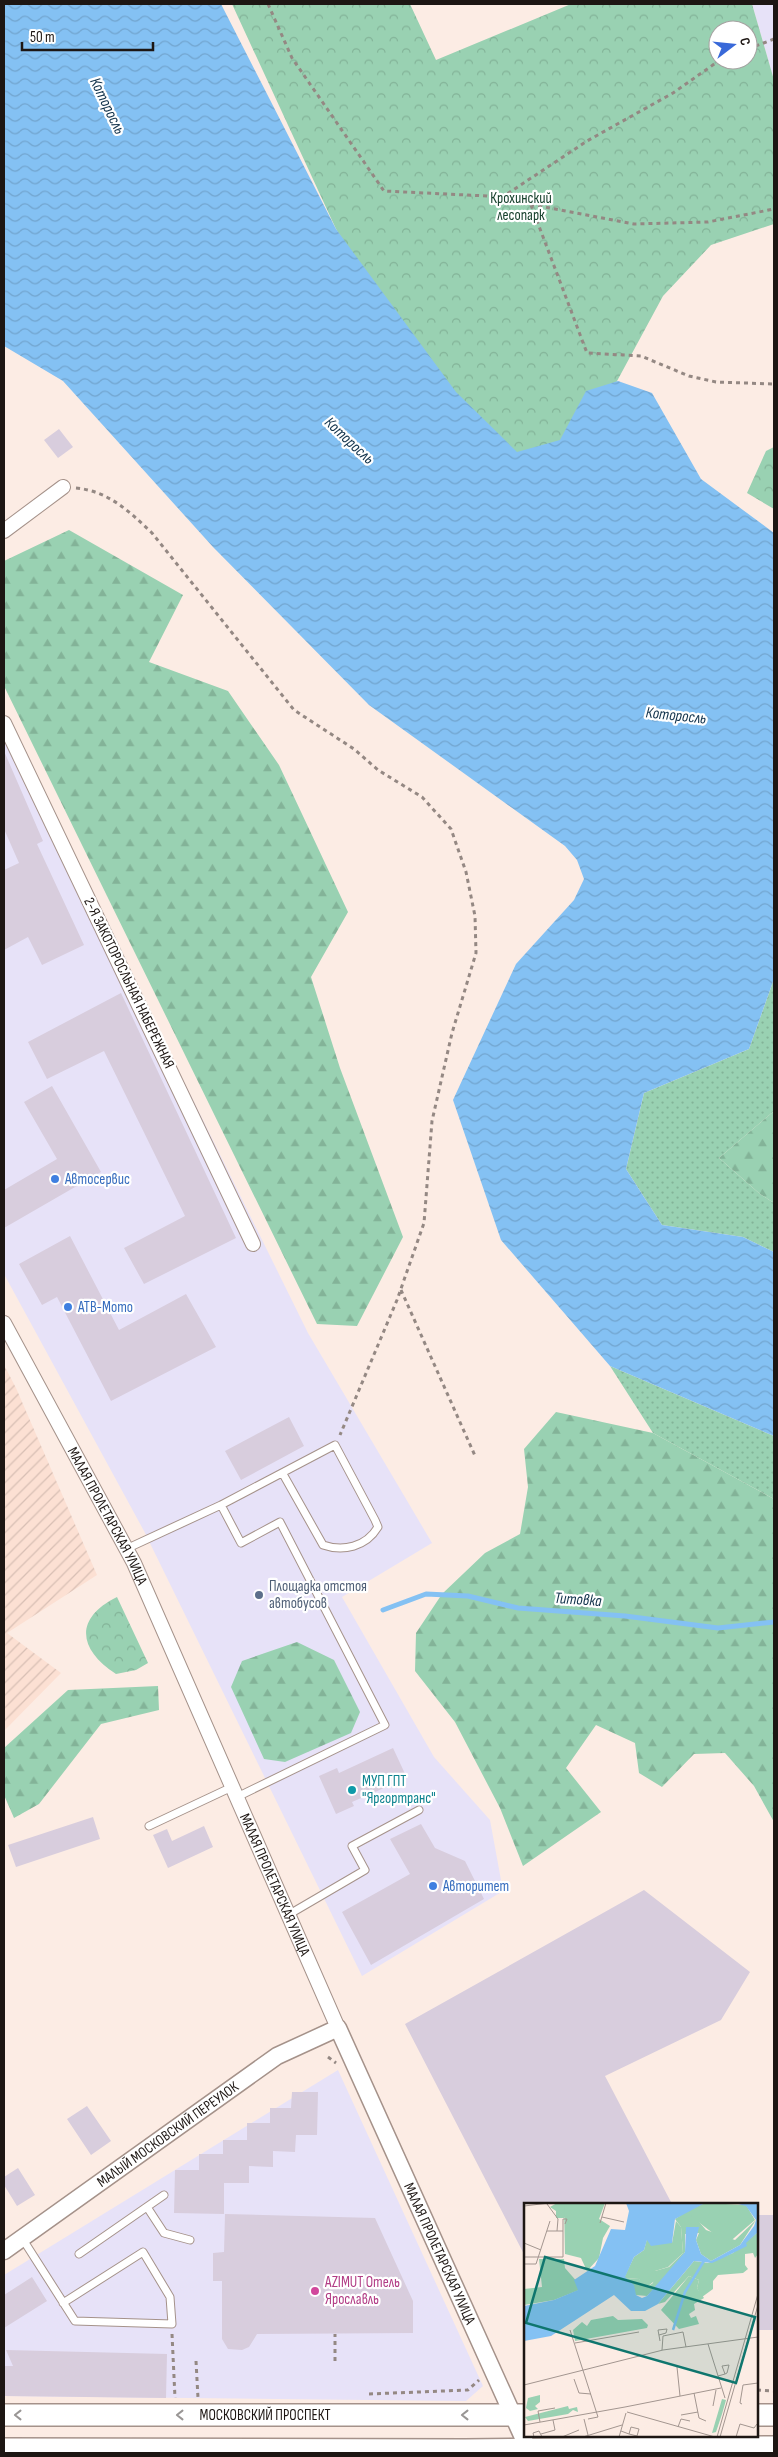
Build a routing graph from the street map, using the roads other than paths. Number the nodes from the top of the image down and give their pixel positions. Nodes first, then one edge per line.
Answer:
1 (63, 487) road end
2 (4, 531) edge
3 (4, 722) edge
4 (254, 1244) dead end
5 (4, 1323) edge
6 (283, 1474) junction
7 (221, 1505) junction
8 (126, 1549) junction
9 (234, 1792) junction
10 (419, 1810) dead end
11 (149, 1826) dead end
12 (288, 1915) junction
13 (338, 2028) junction
14 (164, 2195) dead end
15 (147, 2207) junction
16 (22, 2238) junction
17 (190, 2240) dead end
18 (4, 2251) edge
19 (79, 2254) dead end
20 (63, 2303) junction
21 (4, 2415) edge
22 (520, 2415) edge
23 (758, 2415) edge
24 (774, 2415) edge
25 (524, 2430) edge
26 (526, 2437) edge
27 (774, 2447) edge
28 (4, 2449) edge
29 (530, 2452) edge

1 - 2 street
3 - 4 street, 2-Я ЗАКОТОРОСЛЬНАЯ НАБЕРЕЖНАЯ
5 - 8 street, МАЛАЯ ПРОЛЕТАРСКАЯ УЛИЦА
6 - 6 lane
6 - 7 lane
7 - 8 lane
7 - 9 lane
8 - 9 street, МАЛАЯ ПРОЛЕТАРСКАЯ УЛИЦА
9 - 11 lane
9 - 12 street, МАЛАЯ ПРОЛЕТАРСКАЯ УЛИЦА
10 - 12 lane
12 - 13 street, МАЛАЯ ПРОЛЕТАРСКАЯ УЛИЦА
13 - 16 street, МАЛЫЙ МОСКОВСКИЙ ПЕРЕУЛОК
13 - 22 street, МАЛАЯ ПРОЛЕТАРСКАЯ УЛИЦА
14 - 15 lane
15 - 17 lane
15 - 19 lane
16 - 18 street, МАЛЫЙ МОСКОВСКИЙ ПЕРЕУЛОК
16 - 20 lane
20 - 20 lane
22 -> 21 main road, МОСКОВСКИЙ ПРОСПЕКТ
22 - 25 street, МАЛАЯ ПРОЛЕТАРСКАЯ УЛИЦА
23 - 24 main road
26 - 29 street, МАЛАЯ ПРОЛЕТАРСКАЯ УЛИЦА
27 - 29 main road
28 - 29 main road

